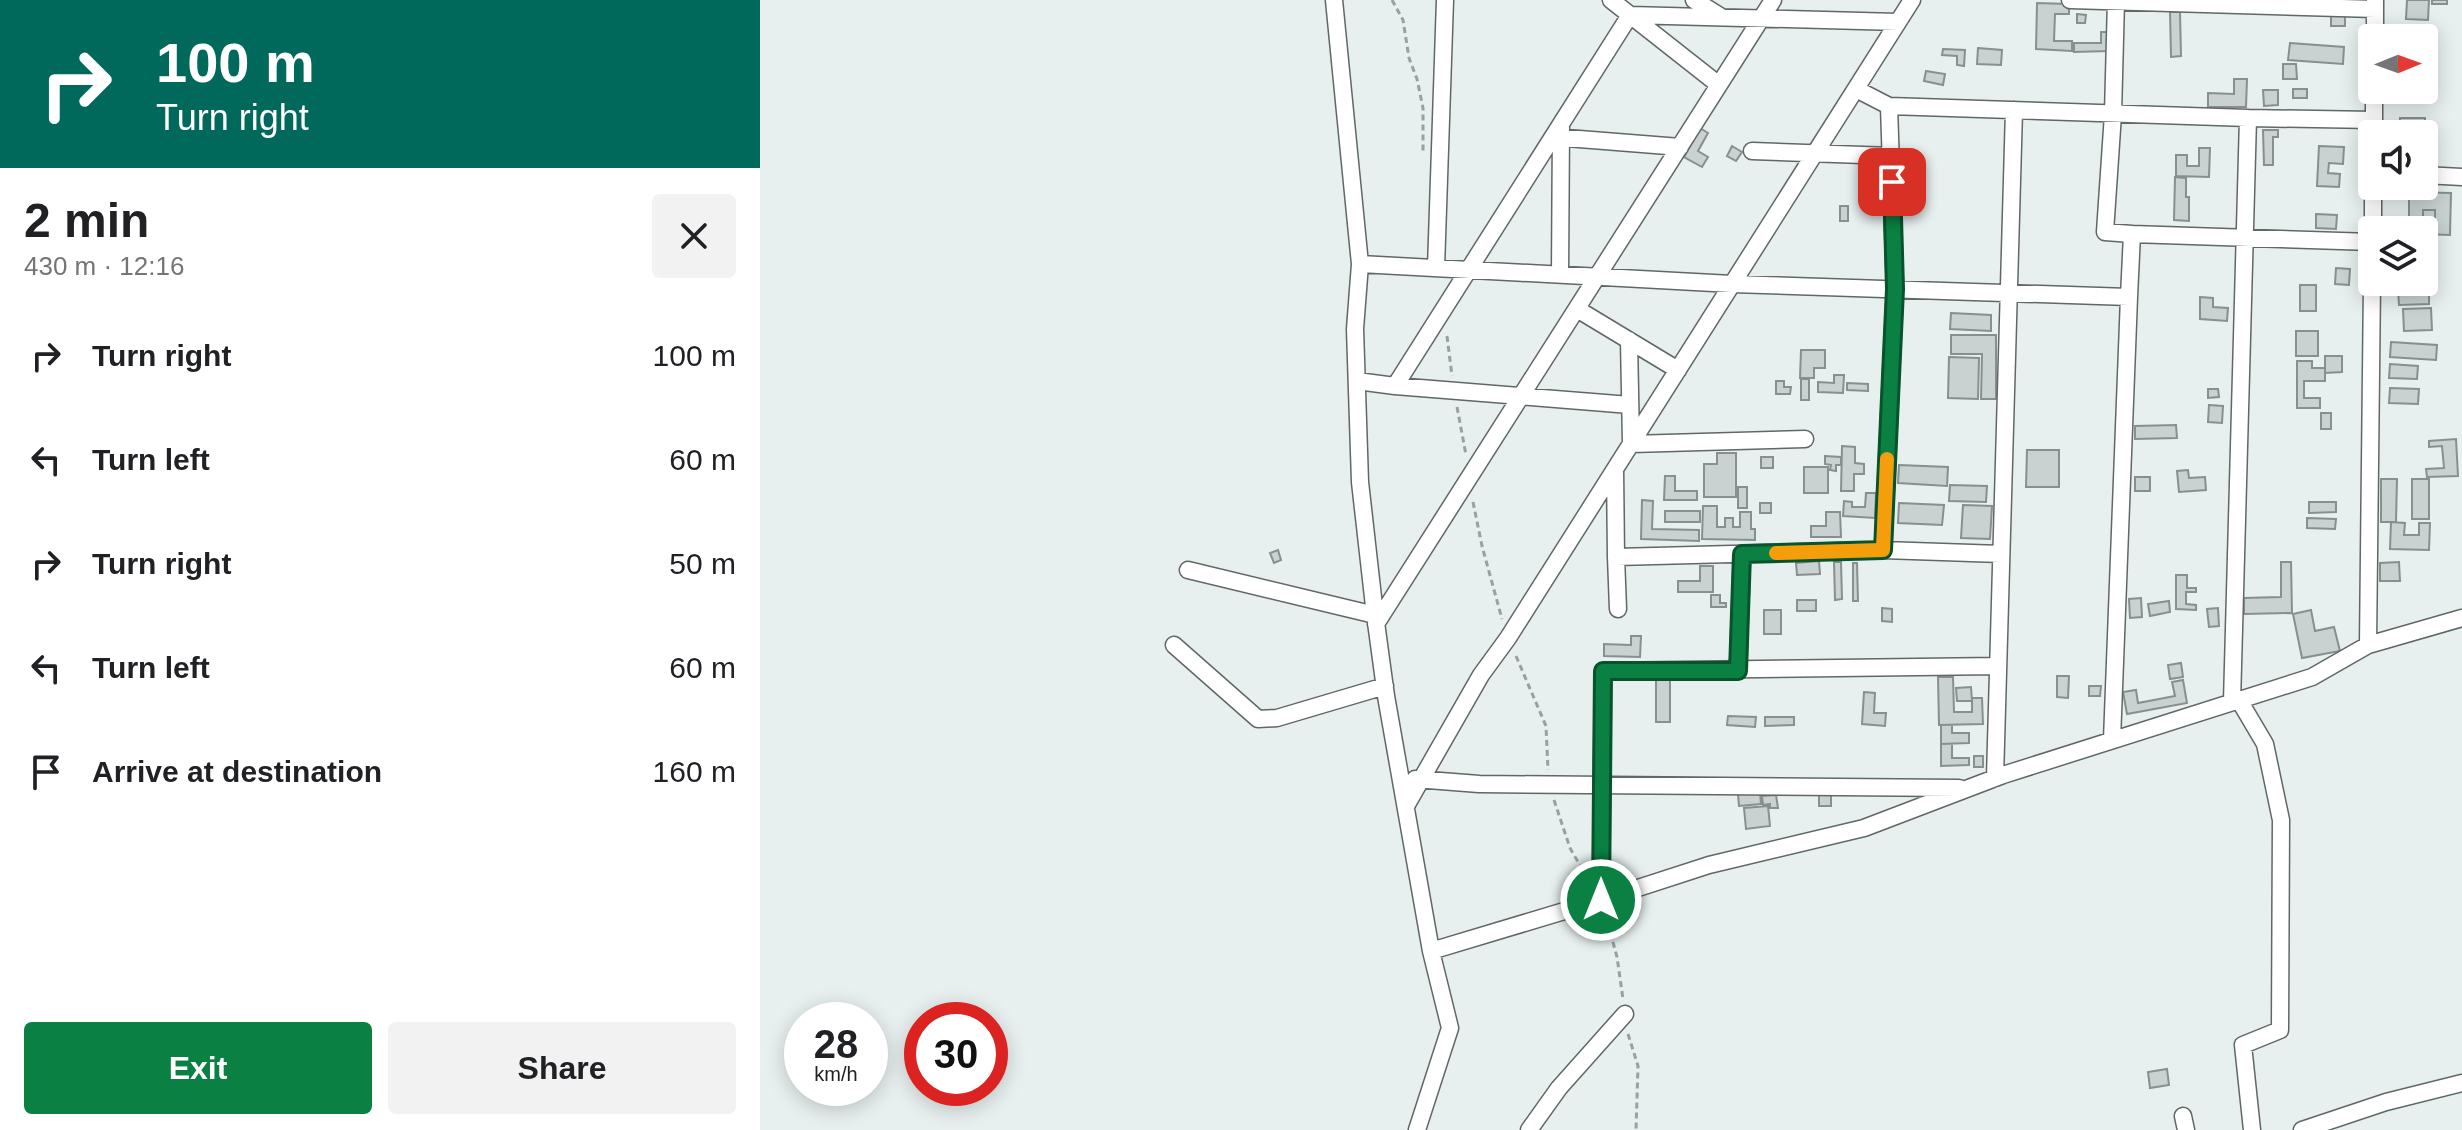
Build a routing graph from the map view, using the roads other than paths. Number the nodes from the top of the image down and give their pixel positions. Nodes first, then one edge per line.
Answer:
1 (1334, 0) edge
2 (1445, 0) edge
3 (1611, 0) edge
4 (1694, 0) edge
5 (1773, 0) edge
6 (1912, 0) edge
7 (2070, 0) edge
8 (2116, 1) edge
9 (2375, 4) edge
10 (1630, 15) junction
11 (1721, 17) junction
12 (1762, 18) junction
13 (1898, 22) junction
14 (1719, 85) junction
15 (1856, 89) junction
16 (1889, 106) junction
17 (2014, 110) junction
18 (2113, 114) junction
19 (2248, 118) junction
20 (2358, 126) edge
21 (1559, 133) junction
22 (1680, 147) junction
23 (1752, 151) dead end
24 (1815, 153) junction
25 (1891, 156) junction
26 (2438, 176) edge
27 (2462, 177) edge
28 (2132, 234) junction
29 (2244, 237) junction
30 (2358, 241) edge
31 (1360, 264) junction
32 (1436, 268) junction
33 (1469, 270) junction
34 (1560, 275) junction
35 (1598, 277) junction
36 (1732, 284) junction
37 (1895, 289) junction
38 (2009, 293) junction
39 (2372, 296) edge
40 (2129, 297) junction
41 (1577, 309) junction
42 (1629, 340) junction
43 (1678, 370) junction
44 (1357, 381) junction
45 (1395, 386) junction
46 (1522, 395) junction
47 (1630, 405) junction
48 (1805, 439) dead end
49 (1631, 444) junction
50 (1615, 469) junction
51 (1883, 550) junction
52 (1742, 554) junction
53 (2001, 554) junction
54 (1616, 557) junction
55 (1188, 570) dead end
56 (1618, 609) dead end
57 (2462, 618) edge
58 (1376, 620) junction
59 (1174, 645) dead end
60 (2368, 645) junction
61 (1998, 666) junction
62 (1738, 671) junction
63 (1385, 686) junction
64 (2235, 701) junction
65 (2112, 740) junction
66 (1401, 778) junction
67 (1995, 778) junction
68 (1421, 780) junction
69 (1602, 785) junction
70 (1969, 788) junction
71 (1406, 806) junction
72 (1601, 900) junction
73 (1431, 951) junction
74 (1625, 1014) road end
75 (2462, 1083) edge
76 (1417, 1130) edge
77 (1529, 1130) edge
78 (2252, 1130) edge
79 (2302, 1130) edge

1 - 31 street
2 - 32 street
3 - 10 street
4 - 11 street
5 - 12 street
6 - 13 street
7 - 8 street
8 - 9 street
8 - 18 street
10 - 11 street
10 - 14 street
10 - 21 street
11 - 12 street
12 - 13 street
12 - 14 street
13 - 15 street
14 - 22 street
15 - 16 street
15 - 24 street
16 - 17 street
16 - 25 street
17 - 18 street
17 - 38 street
18 - 19 street
18 - 28 street
19 - 20 street
19 - 29 street
21 - 22 street
21 - 33 street
21 - 34 street
22 - 35 street
23 - 24 street
24 - 25 street
24 - 36 street
25 - 37 street
26 - 27 street
28 - 29 street
28 - 40 street
29 - 30 street
29 - 64 street
31 - 32 street
31 - 44 street
32 - 33 street
33 - 34 street
33 - 45 street
34 - 35 street
35 - 36 street
35 - 41 street
36 - 37 street
36 - 43 street
37 - 38 street
37 - 51 street
38 - 40 street
38 - 53 street
39 - 60 street
40 - 65 street
41 - 42 street
41 - 46 street
42 - 43 street
42 - 47 street
43 - 49 street
44 - 45 street
44 - 58 street
45 - 46 street
46 - 47 street
46 - 58 street
47 - 49 street
48 - 49 street
49 - 50 street
50 - 54 street
50 - 68 street
51 - 52 street
51 - 53 street
52 - 54 street
52 - 62 street
53 - 61 street
54 - 56 street
55 - 58 street
57 - 60 street
58 - 63 street
59 - 63 street
60 - 64 street
61 - 62 street
61 - 67 street
62 - 69 street
63 - 66 street
64 - 65 street
64 - 78 street
65 - 67 street
66 - 68 street
66 - 71 street
67 - 70 street
68 - 69 street
68 - 71 street
69 - 70 street
69 - 72 street
70 - 72 street
71 - 73 street
72 - 73 street
73 - 76 street
74 - 77 street
75 - 79 street

